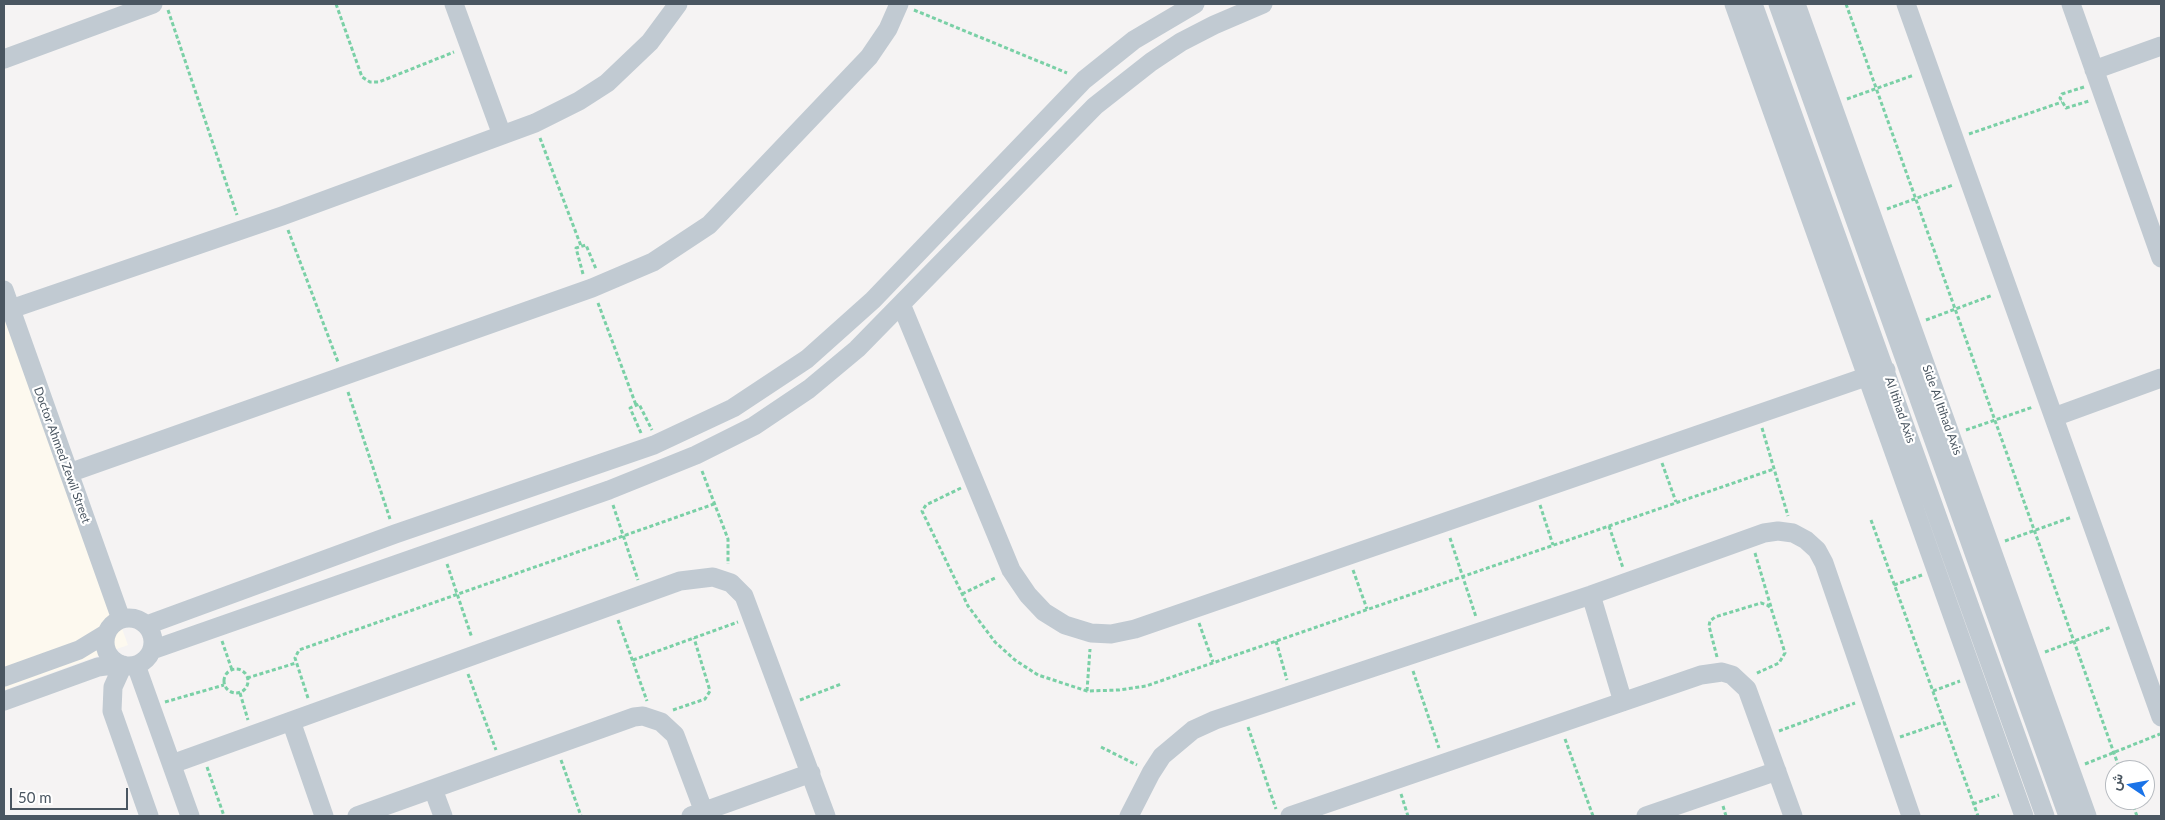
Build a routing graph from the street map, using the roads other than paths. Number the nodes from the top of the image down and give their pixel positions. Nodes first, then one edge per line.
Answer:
1 (154, 4) edge
2 (454, 4) edge
3 (678, 4) edge
4 (899, 4) edge
5 (1196, 4) edge
6 (1264, 4) edge
7 (1734, 4) edge
8 (1753, 4) edge
9 (1778, 4) edge
10 (1796, 4) edge
11 (1906, 4) edge
12 (2071, 4) edge
13 (2161, 46) edge
14 (4, 59) edge
15 (2099, 82) junction
16 (502, 135) junction
17 (2161, 258) edge
18 (4, 290) edge
19 (902, 304) junction
20 (10, 309) junction
21 (1886, 370) junction
22 (1866, 377) junction
23 (2161, 378) edge
24 (2051, 410) junction
25 (69, 473) junction
26 (1591, 595) junction
27 (121, 619) junction
28 (147, 625) junction
29 (107, 633) junction
30 (152, 650) junction
31 (126, 664) junction
32 (4, 677) edge
33 (4, 701) edge
34 (1623, 702) junction
35 (2161, 718) edge
36 (291, 721) junction
37 (172, 764) junction
38 (1777, 771) junction
39 (810, 774) junction
40 (433, 789) junction
41 (698, 814) edge
42 (148, 816) edge
43 (190, 816) edge
44 (324, 816) edge
45 (357, 816) edge
46 (443, 816) edge
47 (826, 816) edge
48 (1130, 816) edge
49 (1290, 816) edge
50 (1646, 816) edge
51 (1793, 816) edge
52 (1911, 816) edge
53 (2024, 816) edge
54 (2045, 816) edge
55 (2068, 816) edge
56 (2087, 816) edge

1 - 14 street
2 - 16 street
3 - 16 street
4 - 25 street
5 - 28 street
6 - 19 street
7 - 22 street
8 - 21 street, Al Itihad Axis
9 - 55 street, Al Itihad Axis
10 - 56 street, Side Al Itihad Axis
11 - 24 street
12 - 15 street
13 - 15 street
15 - 17 street
16 - 20 street
18 - 20 street, Doctor Ahmed Zewil Street
19 - 22 street
19 - 30 street
20 - 25 street, Doctor Ahmed Zewil Street
21 - 22 street
21 - 54 street, Al Itihad Axis
22 - 53 street
23 - 24 street
24 - 35 street
25 - 27 street, Doctor Ahmed Zewil Street
26 - 34 street
26 - 48 street
26 - 52 street
27 - 28 street
27 - 29 street
28 - 30 street
29 - 31 street
29 - 32 street
30 - 31 street
31 - 33 street
31 - 37 street
31 - 42 street
34 - 38 street
34 - 49 street
36 - 37 street
36 - 39 street
36 - 44 street
37 - 43 street
38 - 50 street
38 - 51 street
39 - 41 street
39 - 47 street
40 - 41 street
40 - 45 street
40 - 46 street

